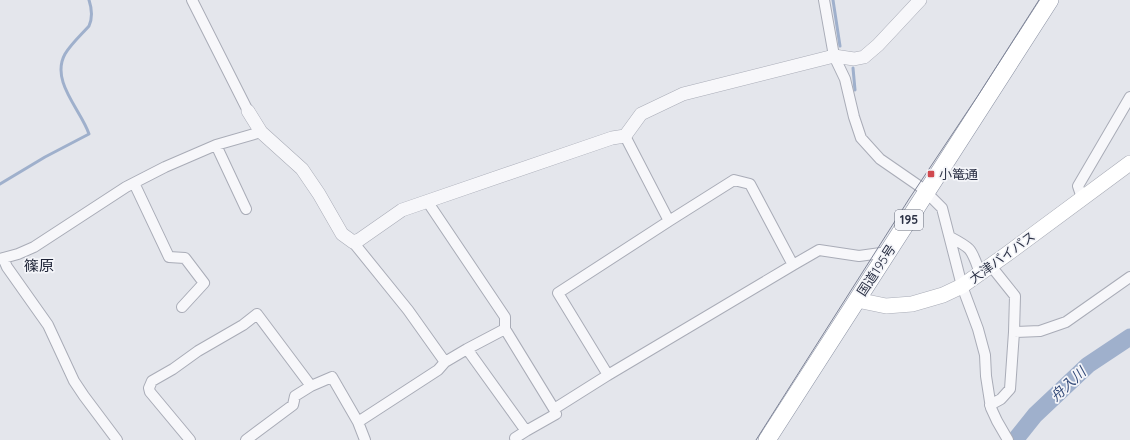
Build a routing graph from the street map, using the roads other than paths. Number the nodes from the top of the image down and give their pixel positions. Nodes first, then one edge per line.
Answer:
1 (192, 0) edge
2 (824, 0) edge
3 (920, 0) edge
4 (1050, 0) edge
5 (834, 56) junction
6 (1130, 97) edge
7 (248, 111) joint
8 (261, 132) junction
9 (625, 136) junction
10 (216, 145) junction
11 (1130, 163) edge
12 (134, 183) junction
13 (927, 192) junction
14 (1082, 198) junction
15 (427, 201) junction
16 (246, 209) dead end
17 (669, 221) junction
18 (950, 236) junction
19 (353, 242) junction
20 (888, 252) junction
21 (1, 258) edge
22 (794, 265) junction
23 (985, 270) junction
24 (1130, 277) edge
25 (962, 286) junction
26 (857, 300) junction
27 (182, 307) dead end
28 (505, 329) junction
29 (1014, 332) junction
30 (467, 348) junction
31 (445, 362) junction
32 (608, 375) junction
33 (311, 386) junction
34 (990, 405) junction
35 (554, 409) junction
36 (358, 422) junction
37 (526, 431) junction
38 (1007, 438) edge
39 (114, 439) edge
40 (190, 440) edge
41 (246, 440) edge
42 (365, 440) edge
43 (517, 440) edge
44 (767, 440) edge

1 - 7 street
2 - 5 street
3 - 5 street
4 - 13 highway, 国道195号 / 195
5 - 9 street
5 - 13 street
6 - 14 street
7 - 8 street
8 - 10 street
8 - 19 street
9 - 15 street
9 - 17 street
10 - 12 street
10 - 16 street
11 - 14 main road, 大津バイパス
12 - 21 street
12 - 27 street
13 - 18 street
13 - 20 highway, 国道195号 / 195
14 - 23 main road, 大津バイパス
15 - 19 street
15 - 28 street
17 - 22 street
17 - 32 street
18 - 23 street
18 - 25 street
19 - 31 street
20 - 22 street
20 - 26 highway, 国道195号 / 195
21 - 39 street
22 - 32 street
23 - 25 main road, 大津バイパス
23 - 29 street
24 - 29 street
25 - 26 main road, 大津バイパス
25 - 34 street
26 - 44 highway, 国道195号 / 195
28 - 30 street
28 - 35 street
29 - 34 street
30 - 31 street
30 - 37 street
31 - 36 street
32 - 35 street
33 - 36 street
33 - 40 street
33 - 41 street
34 - 38 street
35 - 37 street
36 - 42 street
37 - 43 street

